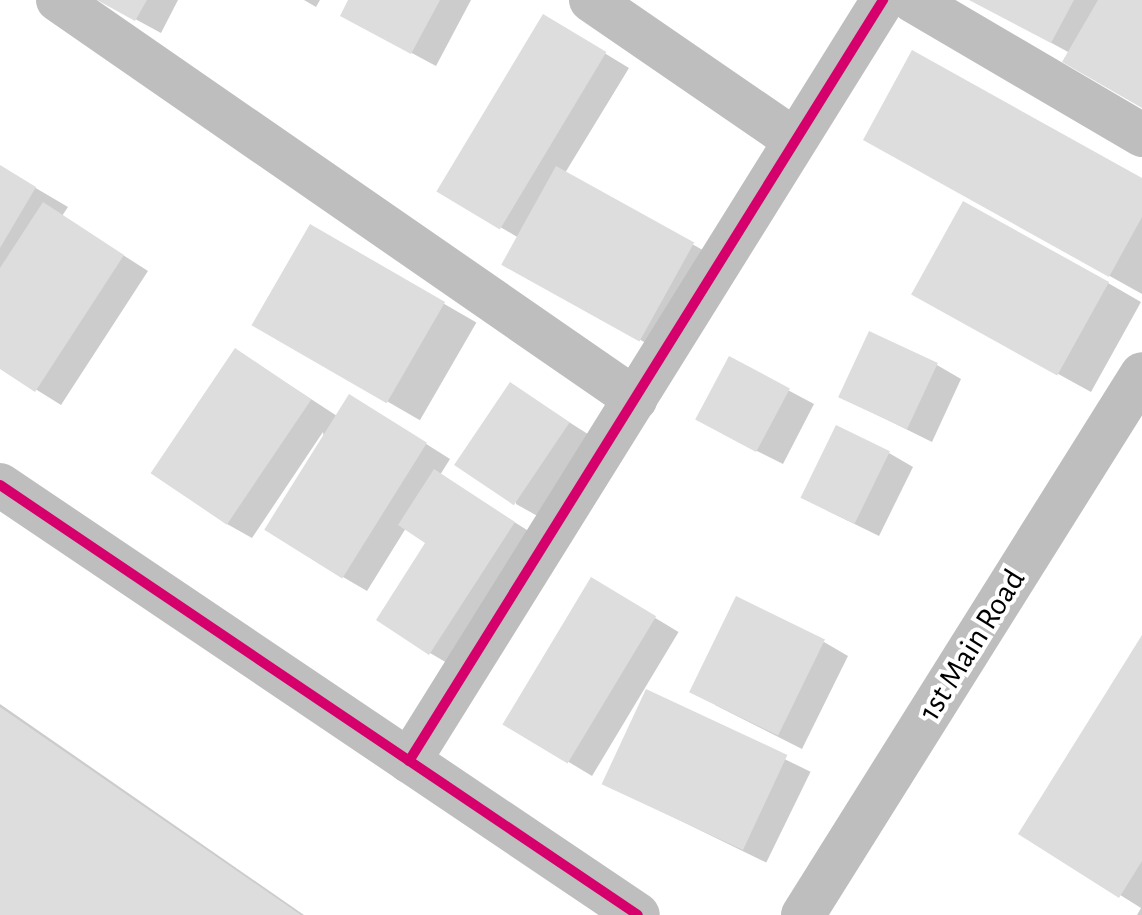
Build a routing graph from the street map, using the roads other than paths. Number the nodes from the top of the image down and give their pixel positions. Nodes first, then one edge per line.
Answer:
1 (58, 0) edge
2 (591, 0) edge
3 (883, 0) edge
4 (912, 0) edge
5 (1142, 135) edge
6 (795, 140) junction
7 (1142, 374) edge
8 (635, 399) junction
9 (0, 485) edge
10 (409, 761) junction
11 (638, 915) edge
12 (803, 915) edge

1 - 8 street
2 - 6 street
3 - 6 street
4 - 5 street
6 - 8 street
7 - 12 street, 1st Main Road
8 - 10 street
9 - 10 street
10 - 11 street

